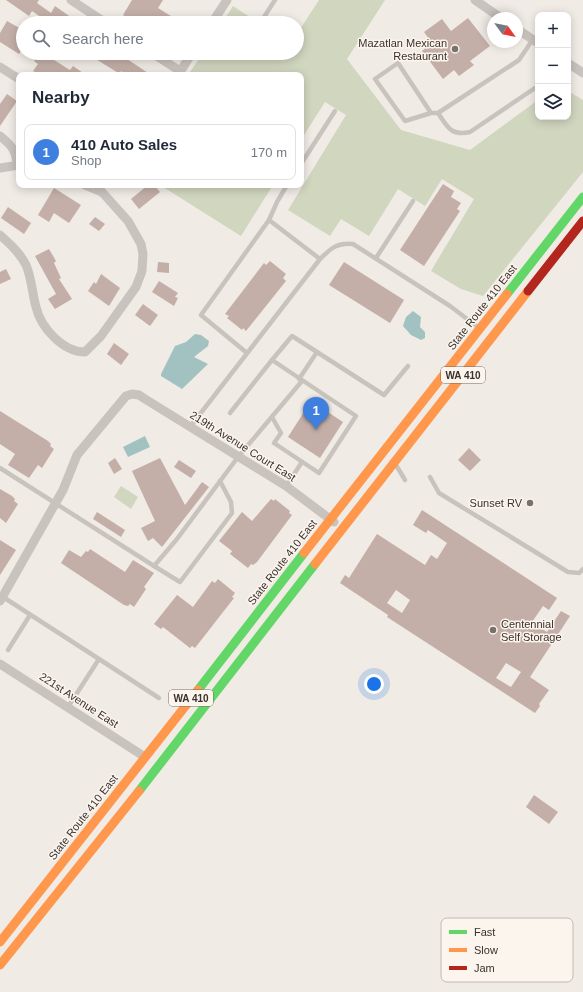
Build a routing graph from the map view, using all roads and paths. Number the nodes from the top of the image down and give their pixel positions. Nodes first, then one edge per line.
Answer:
1 (71, 0) edge
2 (227, 0) edge
3 (275, 0) edge
4 (475, 0) edge
5 (492, 12) edge
6 (95, 16) edge
7 (217, 16) edge
8 (265, 16) edge
9 (523, 33) edge
10 (535, 41) edge
11 (161, 60) edge
12 (187, 60) edge
13 (571, 65) edge
14 (0, 67) edge
15 (178, 72) edge
16 (180, 72) edge
17 (583, 73) edge
18 (16, 77) edge
19 (535, 88) edge
20 (335, 111) dead end
21 (431, 113) junction
22 (438, 114) junction
23 (0, 136) edge
24 (16, 153) edge
25 (304, 159) edge
26 (16, 165) edge
27 (0, 168) edge
28 (285, 188) edge
29 (104, 189) edge
30 (583, 197) edge
31 (413, 201) dead end
32 (269, 220) junction
33 (583, 221) edge
34 (0, 235) edge
35 (376, 258) junction
36 (320, 259) junction
37 (480, 329) junction
38 (317, 352) junction
39 (247, 353) junction
40 (272, 360) junction
41 (408, 366) dead end
42 (301, 380) junction
43 (230, 413) dead end
44 (272, 417) junction
45 (190, 427) junction
46 (383, 453) junction
47 (238, 457) junction
48 (302, 462) junction
49 (394, 463) junction
50 (0, 468) edge
51 (430, 477) dead end
52 (405, 480) dead end
53 (220, 481) junction
54 (286, 486) junction
55 (55, 503) junction
56 (331, 520) junction
57 (342, 530) junction
58 (154, 566) junction
59 (583, 569) edge
60 (2, 599) edge
61 (30, 614) junction
62 (8, 650) dead end
63 (99, 659) junction
64 (0, 664) edge
65 (159, 698) dead end
66 (68, 707) junction
67 (145, 757) junction
68 (1, 939) edge
69 (0, 965) edge

1 - 6 street
2 - 7 street
3 - 8 lane
4 - 5 street
9 - 10 street
10 - 22 lane
11 - 15 street
12 - 16 street
13 - 17 street
14 - 18 street
19 - 22 lane
20 - 25 lane
21 - 21 lane
21 - 22 lane
23 - 24 street
26 - 27 street
28 - 32 lane
29 - 34 street
30 - 37 main road, State Route 410 East / WA 410
31 - 35 lane
32 - 36 lane
32 - 39 lane
33 - 49 main road, WA 410
35 - 36 lane
35 - 37 lane
36 - 39 lane
37 - 46 main road, State Route 410 East / WA 410
38 - 40 lane
38 - 41 lane
38 - 42 lane
39 - 45 lane
40 - 42 lane
40 - 43 lane
42 - 44 lane
42 - 48 lane
44 - 47 lane
44 - 48 lane
45 - 47 street, 219th Avenue Court East
45 - 55 street, 219th Avenue Court East
46 - 49 lane
46 - 56 main road, State Route 410 East / WA 410
47 - 53 lane
47 - 54 street, 219th Avenue Court East
48 - 54 lane
49 - 52 lane
49 - 57 main road, WA 410
50 - 55 lane
51 - 59 lane
53 - 58 lane
53 - 58 lane
54 - 56 street, 219th Avenue Court East
55 - 58 lane
55 - 60 street
56 - 57 street, 219th Avenue Court East
56 - 67 main road, State Route 410 East / WA 410
57 - 69 main road, WA 410
60 - 61 lane
61 - 62 lane
61 - 63 lane
63 - 65 lane
63 - 66 lane
64 - 66 street, 221st Avenue East
66 - 67 street, 221st Avenue East
67 - 68 main road, State Route 410 East / WA 410

